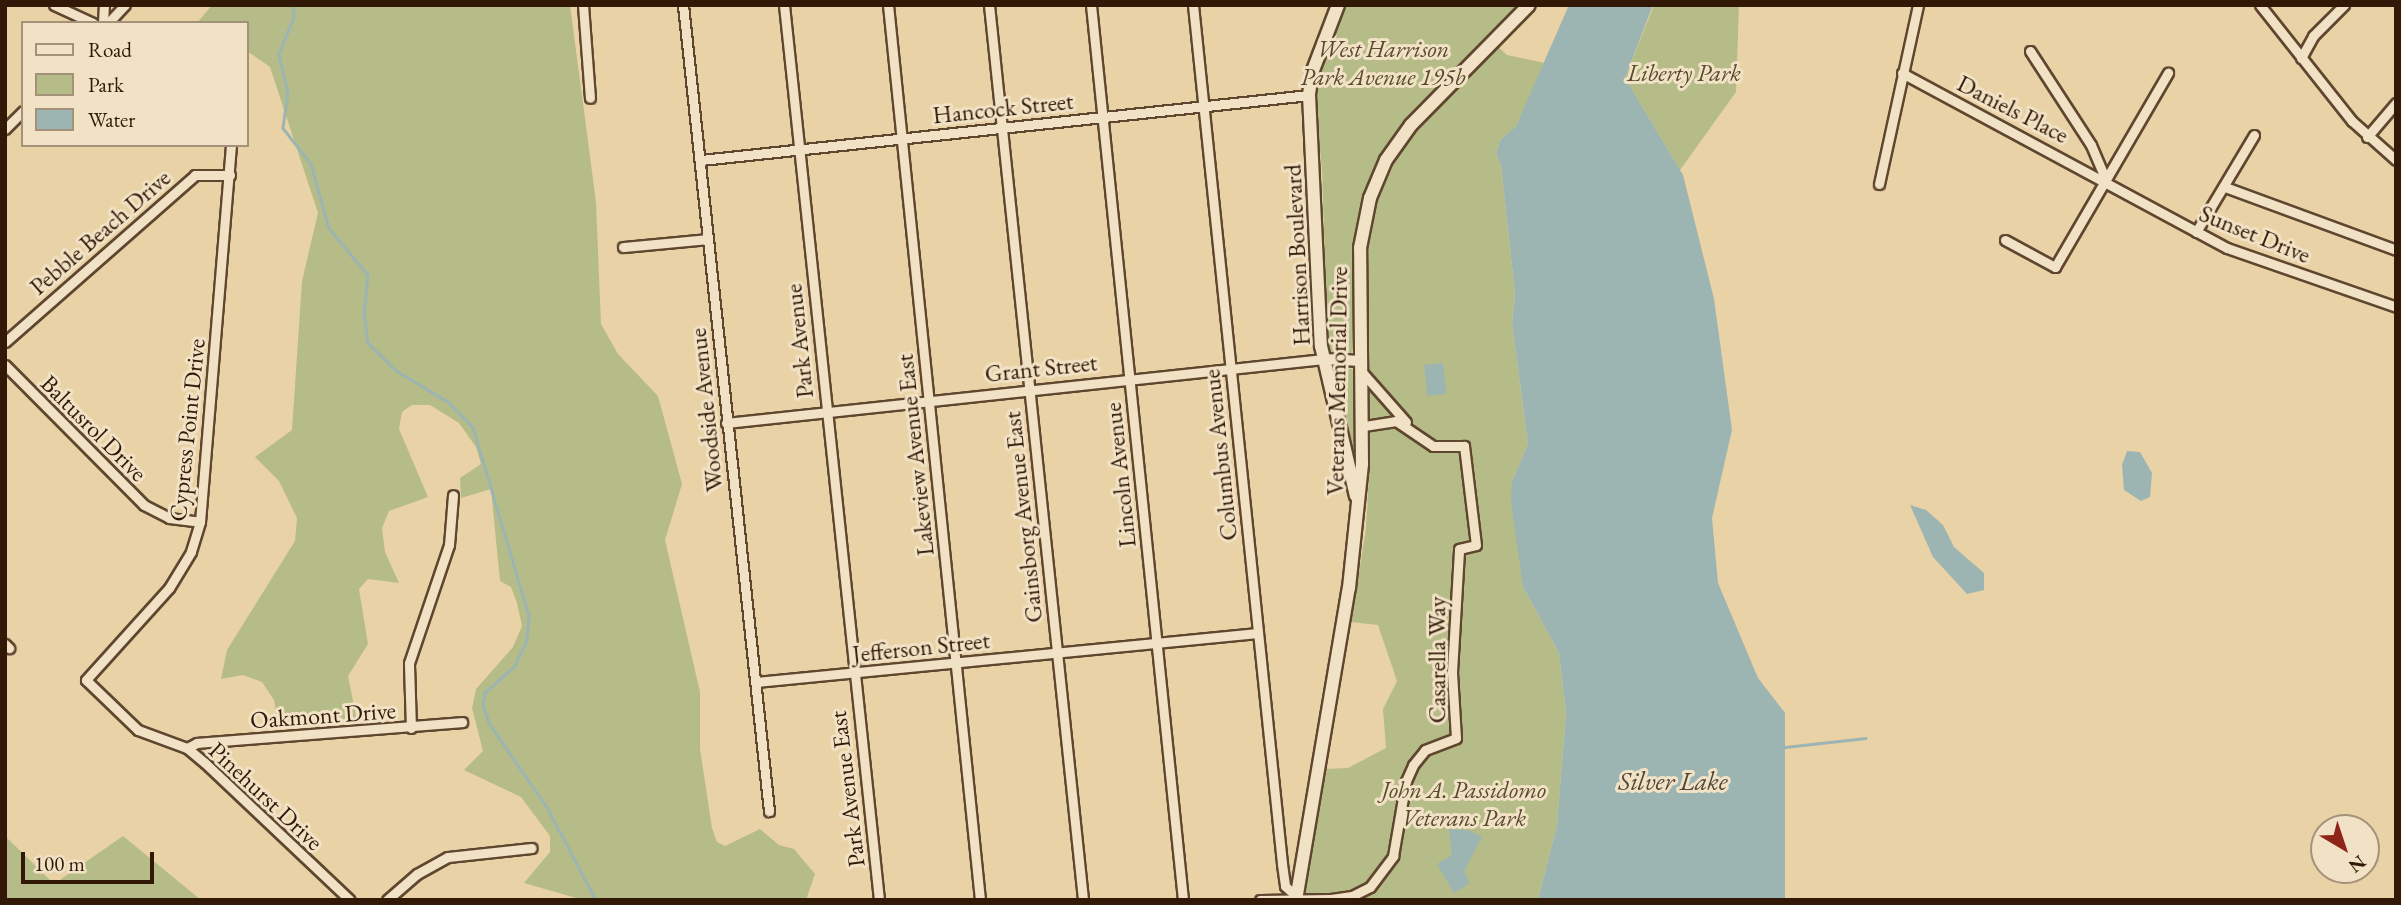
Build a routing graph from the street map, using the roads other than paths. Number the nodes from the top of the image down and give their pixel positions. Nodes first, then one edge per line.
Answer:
1 (54, 5) edge
2 (125, 5) edge
3 (583, 5) edge
4 (684, 5) edge
5 (784, 5) edge
6 (888, 5) edge
7 (989, 5) edge
8 (1091, 5) edge
9 (1194, 5) edge
10 (1338, 5) edge
11 (1529, 5) edge
12 (1918, 5) edge
13 (2260, 5) edge
14 (2344, 5) edge
15 (89, 21) edge
16 (108, 21) edge
17 (2030, 51) dead end
18 (2301, 58) junction
19 (1902, 73) junction
20 (2168, 73) dead end
21 (1309, 95) junction
22 (590, 98) dead end
23 (2396, 103) edge
24 (1205, 106) junction
25 (21, 113) edge
26 (1103, 117) junction
27 (1001, 128) junction
28 (5, 129) edge
29 (2254, 135) dead end
30 (2367, 137) junction
31 (900, 138) junction
32 (231, 147) edge
33 (799, 149) junction
34 (701, 160) junction
35 (2396, 160) edge
36 (230, 175) junction
37 (2106, 180) junction
38 (1879, 184) dead end
39 (2225, 187) junction
40 (2196, 232) junction
41 (707, 239) junction
42 (2005, 240) dead end
43 (623, 247) dead end
44 (2396, 250) edge
45 (2396, 307) edge
46 (5, 342) edge
47 (1324, 359) junction
48 (5, 365) edge
49 (1361, 366) junction
50 (1231, 369) junction
51 (1130, 380) junction
52 (1029, 390) junction
53 (927, 401) junction
54 (826, 412) junction
55 (726, 423) junction
56 (1363, 426) junction
57 (1409, 426) junction
58 (453, 495) dead end
59 (1358, 503) junction
60 (200, 522) junction
61 (1258, 633) junction
62 (1157, 642) junction
63 (1057, 652) junction
64 (958, 663) junction
65 (853, 673) junction
66 (86, 680) joint
67 (756, 682) junction
68 (463, 722) dead end
69 (411, 728) junction
70 (187, 748) junction
71 (769, 811) dead end
72 (532, 848) dead end
73 (1296, 898) edge
74 (350, 900) edge
75 (387, 900) edge
76 (879, 900) edge
77 (980, 900) edge
78 (1083, 900) edge
79 (1183, 900) edge
80 (1261, 900) edge

1 - 15 street
2 - 16 street
3 - 22 street
4 - 34 street, Woodside Avenue
5 - 33 street, Park Avenue
6 - 31 street, Lakeview Avenue East
7 - 27 street, Gainsborg Avenue East
8 - 26 street, Lincoln Avenue
9 - 24 street, Columbus Avenue
10 - 21 main road, Harrison Boulevard
11 - 49 main road, Veterans Memorial Drive
12 - 19 street
13 - 18 street
14 - 18 street
17 - 37 street
18 - 30 street
19 - 37 street, Daniels Place
19 - 38 street
20 - 37 street
21 - 24 street, Hancock Street
21 - 47 main road, Harrison Boulevard
23 - 30 street
24 - 26 street, Hancock Street
24 - 50 street, Columbus Avenue
25 - 28 street
26 - 27 street, Hancock Street
26 - 51 street, Lincoln Avenue
27 - 31 street, Hancock Street
27 - 52 street, Gainsborg Avenue East
29 - 39 street
30 - 35 street
31 - 33 street, Hancock Street
31 - 53 street, Lakeview Avenue East
32 - 36 street, Cypress Point Drive
33 - 34 street, Hancock Street
33 - 54 street, Park Avenue
34 - 41 street, Woodside Avenue
36 - 46 street, Pebble Beach Drive
36 - 60 street, Cypress Point Drive
37 - 40 street, Sunset Drive
37 - 42 street
39 - 40 street
39 - 44 street
40 - 45 street, Sunset Drive
41 - 43 street
41 - 55 street, Woodside Avenue
47 - 49 street, Grant Street
47 - 50 street, Grant Street
47 - 59 main road, Harrison Boulevard
48 - 60 street, Baltusrol Drive
49 - 56 main road, Veterans Memorial Drive
49 - 57 street
50 - 51 street, Grant Street
50 - 61 street, Columbus Avenue
51 - 52 street, Grant Street
51 - 62 street, Lincoln Avenue
52 - 53 street, Grant Street
52 - 63 street, Gainsborg Avenue East
53 - 54 street, Grant Street
53 - 64 street, Lakeview Avenue East
54 - 55 street, Grant Street
54 - 65 street, Park Avenue
55 - 67 street, Woodside Avenue
56 - 57 street
56 - 59 main road, Veterans Memorial Drive
57 - 73 street, Casarella Way
58 - 69 street
59 - 73 main road, Veterans Memorial Drive
60 - 66 street, Cypress Point Drive
61 - 62 street, Jefferson Street
61 - 73 street, Columbus Avenue
62 - 63 street, Jefferson Street
62 - 79 street, Lincoln Avenue
63 - 64 street, Jefferson Street
63 - 78 street, Gainsborg Avenue East
64 - 65 street, Jefferson Street
64 - 77 street, Lakeview Avenue East
65 - 67 street, Jefferson Street
65 - 76 street, Park Avenue East
66 - 70 street, Pinehurst Drive
67 - 71 street, Woodside Avenue
68 - 69 street, Oakmont Drive
69 - 70 street, Oakmont Drive
70 - 74 street, Pinehurst Drive
72 - 75 street
73 - 80 street, Casarella Way

